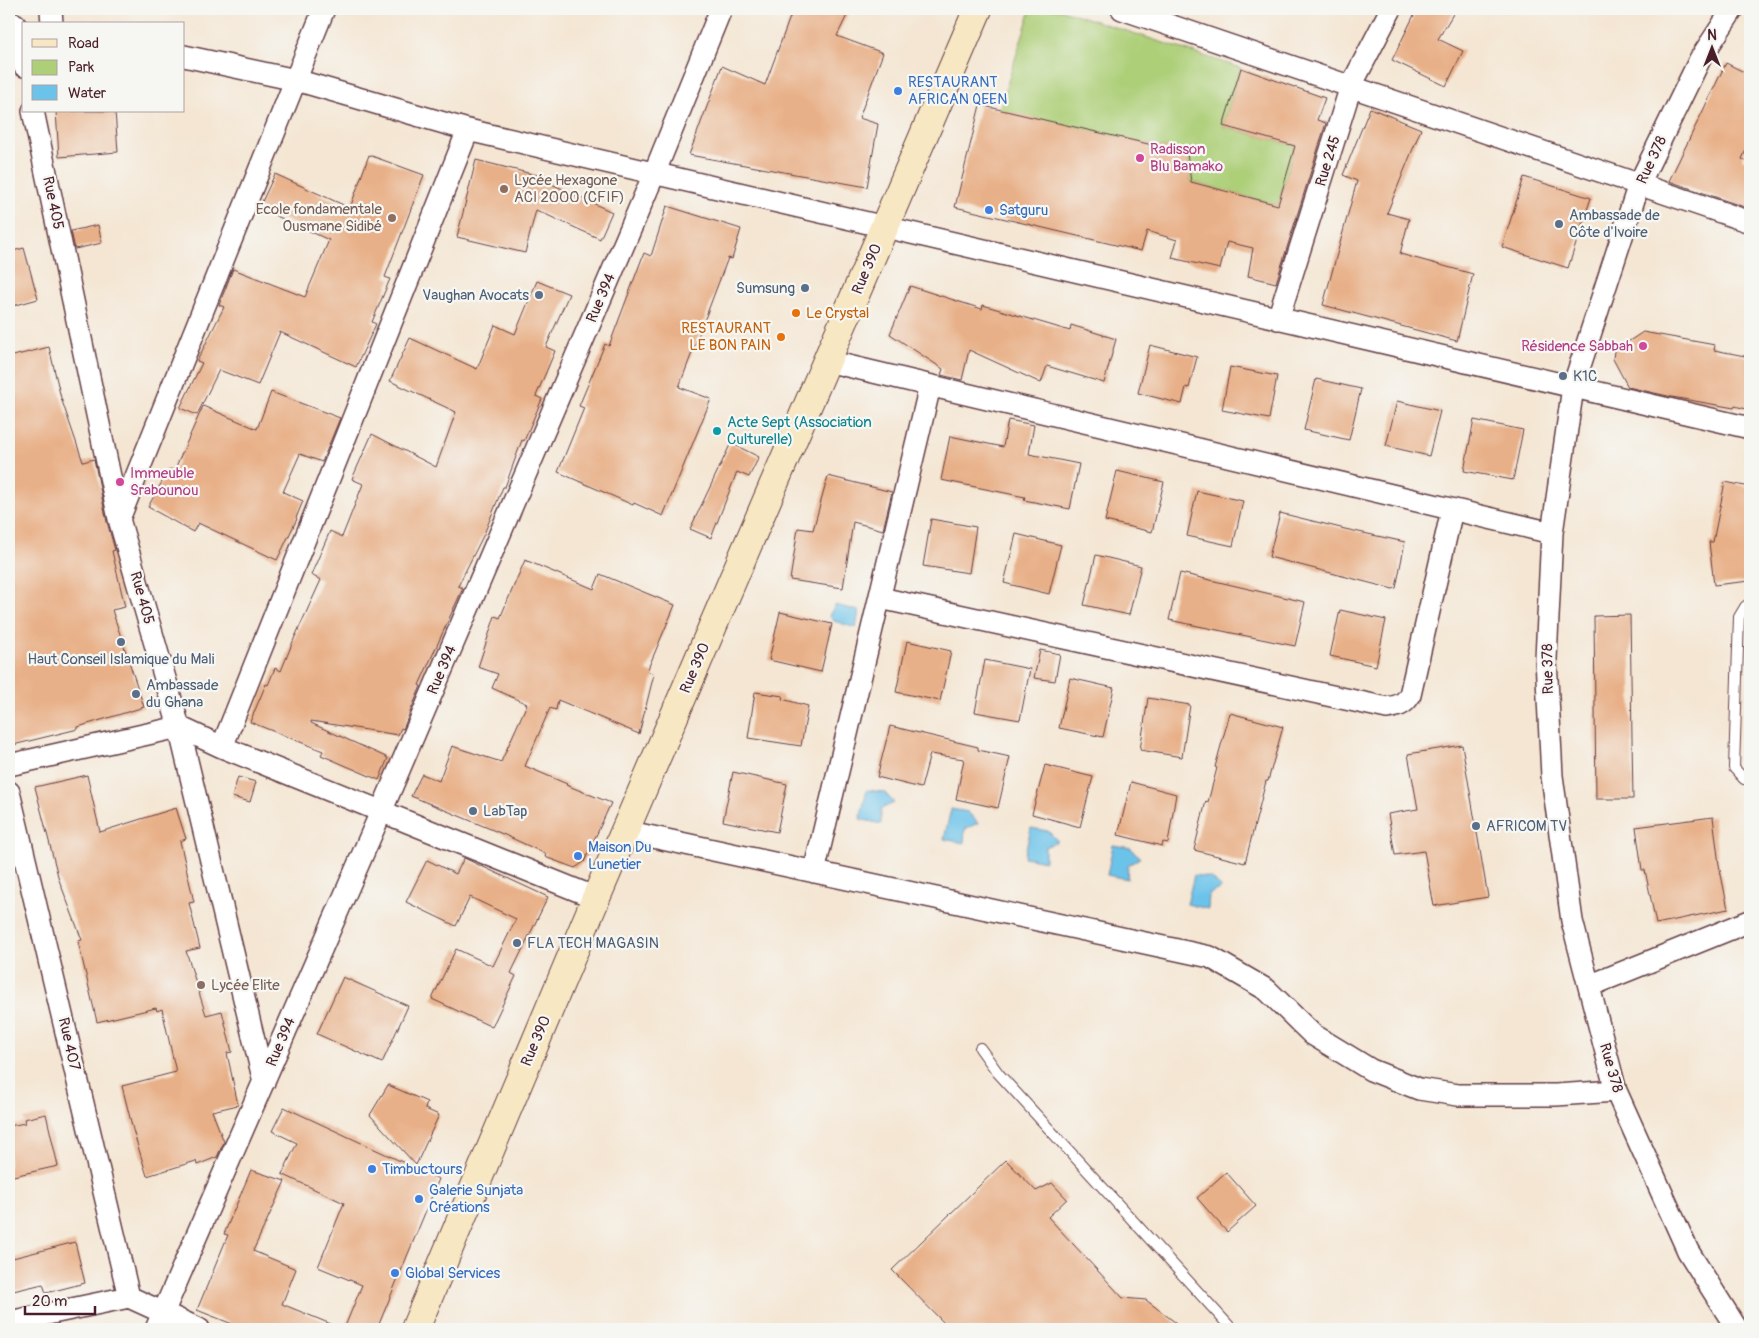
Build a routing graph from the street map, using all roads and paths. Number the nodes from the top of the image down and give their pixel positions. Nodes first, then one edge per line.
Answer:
1 (51, 9) edge
2 (324, 9) edge
3 (721, 9) edge
4 (978, 9) edge
5 (1122, 9) edge
6 (1391, 9) edge
7 (1733, 9) edge
8 (52, 22) edge
9 (16, 25) edge
10 (22, 56) edge
11 (185, 56) edge
12 (296, 80) junction
13 (1351, 86) junction
14 (33, 112) edge
15 (468, 130) junction
16 (654, 174) junction
17 (1639, 184) junction
18 (1750, 222) edge
19 (884, 227) junction
20 (1278, 318) junction
21 (827, 361) junction
22 (930, 386) junction
23 (1573, 387) junction
24 (1750, 428) edge
25 (1452, 510) junction
26 (119, 519) junction
27 (1552, 533) junction
28 (880, 598) junction
29 (1750, 604) edge
30 (179, 727) junction
31 (222, 747) junction
32 (9, 765) edge
33 (1750, 780) edge
34 (9, 792) edge
35 (381, 812) junction
36 (625, 831) junction
37 (814, 872) junction
38 (596, 898) junction
39 (1750, 921) edge
40 (1589, 986) junction
41 (980, 1048) dead end
42 (264, 1082) junction
43 (1616, 1091) junction
44 (128, 1297) junction
45 (160, 1321) edge
46 (9, 1322) edge
47 (199, 1329) edge
48 (416, 1329) edge
49 (1232, 1329) edge
50 (1738, 1329) edge

1 - 8 street
2 - 12 street
3 - 16 street, Rue 394
4 - 19 street, Rue 390
5 - 13 street
6 - 13 street, Rue 245
7 - 17 street, Rue 378
9 - 10 street
11 - 12 street
12 - 15 street
12 - 26 street
13 - 17 street
13 - 20 street, Rue 245
14 - 26 street, Rue 405
15 - 16 street
15 - 31 street
16 - 19 street
16 - 35 street, Rue 394
17 - 18 street
17 - 23 street, Rue 378
19 - 20 street
19 - 21 street, Rue 390
20 - 23 street
21 - 22 street
21 - 36 street, Rue 390
22 - 25 street
22 - 28 street
23 - 24 street
23 - 27 street, Rue 378
25 - 27 street
25 - 28 street
26 - 30 street, Rue 405
27 - 40 street, Rue 378
28 - 37 street
29 - 33 lane
30 - 31 street
30 - 32 street
30 - 42 street, Rue 405
31 - 35 street
34 - 44 street, Rue 407
35 - 38 street
35 - 42 street, Rue 394
36 - 37 street
36 - 38 street, Rue 390
37 - 43 street
38 - 48 street, Rue 390
39 - 40 street
40 - 43 street, Rue 378
41 - 49 lane
42 - 45 street, Rue 394
43 - 50 street, Rue 378
44 - 45 street
44 - 46 street
45 - 47 street

